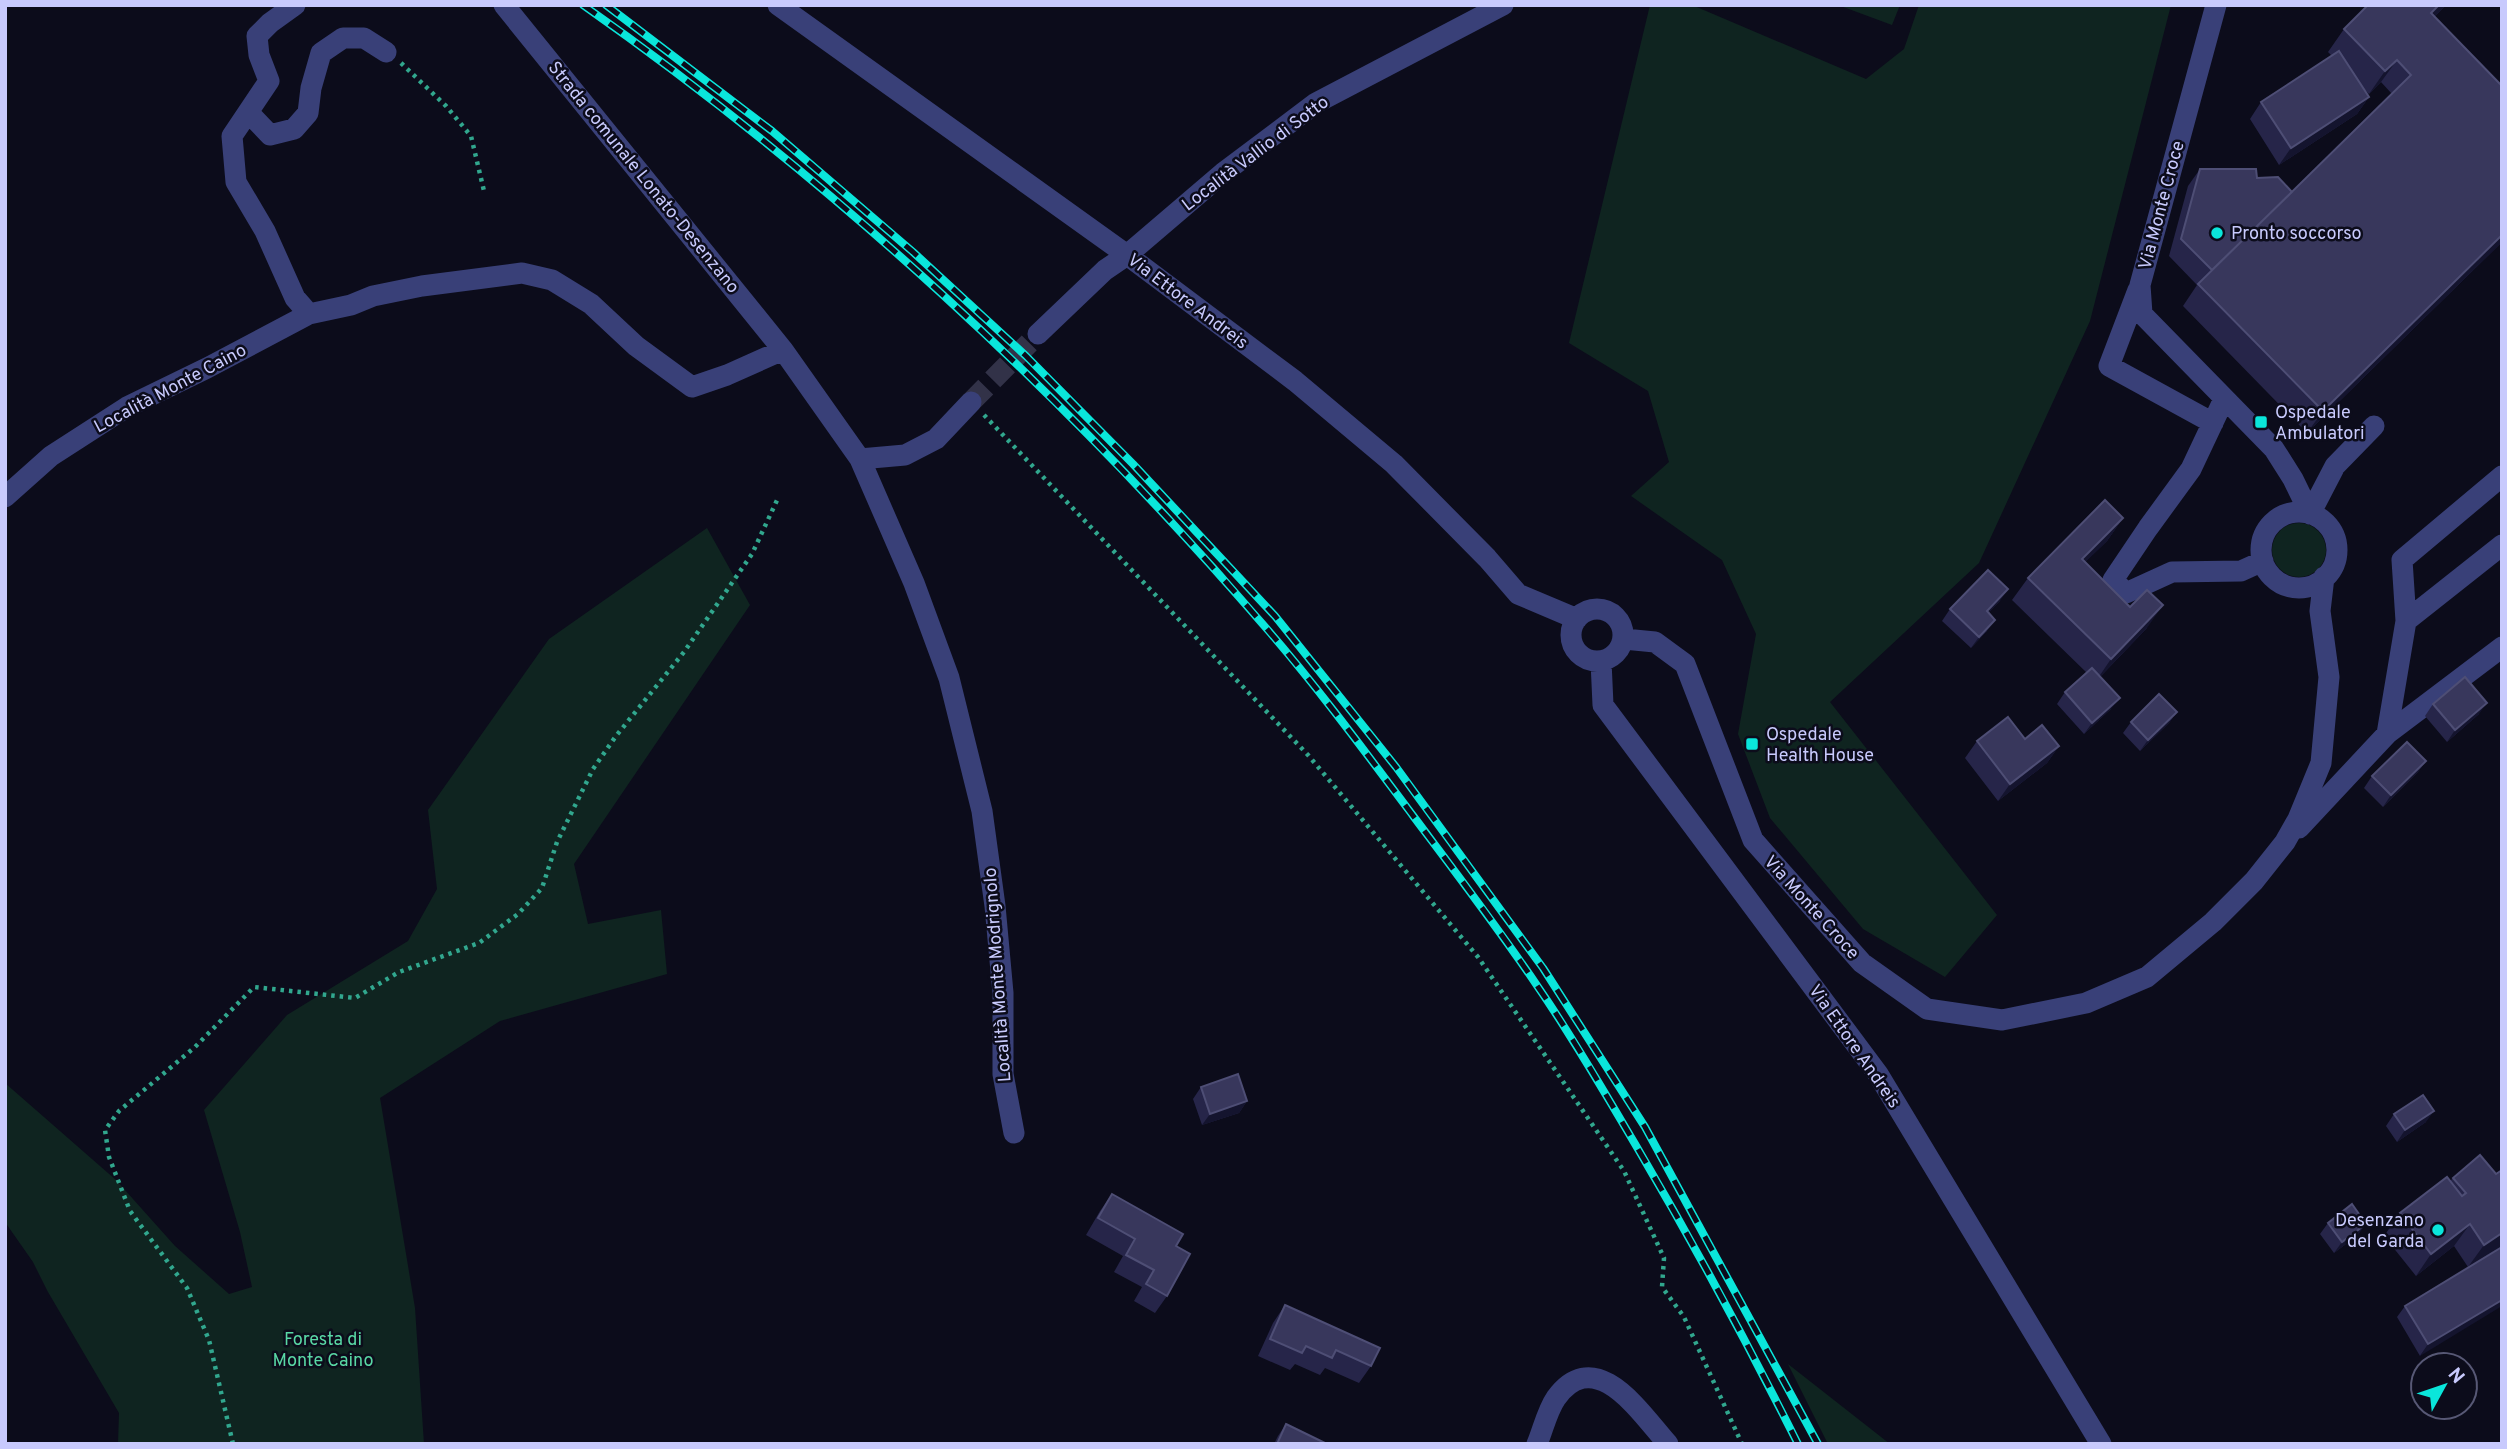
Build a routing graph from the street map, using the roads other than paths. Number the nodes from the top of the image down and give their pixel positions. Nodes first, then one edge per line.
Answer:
1 (295, 5) edge
2 (504, 5) edge
3 (778, 5) edge
4 (1503, 5) edge
5 (2216, 5) edge
6 (386, 52) road end
7 (248, 112) junction
8 (1127, 255) junction
9 (2140, 285) junction
10 (309, 314) junction
11 (1038, 334) tunnel mouth
12 (783, 350) junction
13 (2224, 399) junction
14 (971, 402) tunnel mouth
15 (2213, 423) junction
16 (2374, 426) dead end
17 (860, 459) junction
18 (2502, 476) edge
19 (2294, 479) junction
20 (5, 496) edge
21 (2310, 513) junction
22 (2282, 516) junction
23 (2502, 545) edge
24 (2263, 561) junction
25 (2324, 577) junction
26 (2302, 587) junction
27 (2320, 611) junction
28 (1577, 618) junction
29 (2406, 621) junction
30 (1623, 639) junction
31 (2502, 647) edge
32 (1601, 662) junction
33 (2387, 734) junction
34 (2285, 842) junction
35 (1014, 1133) dead end
36 (1537, 1444) edge
37 (1668, 1444) edge
38 (2101, 1444) edge

1 - 7 street
2 - 12 street, Strada comunale Lonato-Desenzano
3 - 8 street, Via Ettore Andreis
4 - 8 street, Località Vallio di Sotto
5 - 9 street, Via Monte Croce
6 - 7 street
7 - 10 street
8 - 11 street, Località Vallio di Sotto
8 - 28 street, Via Ettore Andreis
9 - 13 street, Via Monte Croce
9 - 15 street
10 - 12 street, Località Monte Caino
10 - 20 street, Località Monte Caino
12 - 17 street
13 - 15 street
13 - 19 street, Via Monte Croce
14 - 17 street
15 - 24 street
16 - 21 street
17 - 35 street, Località Monte Modrignolo
18 - 29 street
19 - 21 street, Via Monte Croce
19 - 22 street
21 - 22 street
21 - 25 street
22 - 24 street
23 - 29 street
24 - 26 street
25 - 26 street
25 - 27 street, Via Monte Croce
26 - 27 street
27 - 34 street, Via Monte Croce
28 - 30 street
28 - 32 street
29 - 33 street
30 - 32 street
30 - 34 street, Via Monte Croce
31 - 33 street
32 - 38 street, Via Ettore Andreis
33 - 34 street
36 - 37 street

